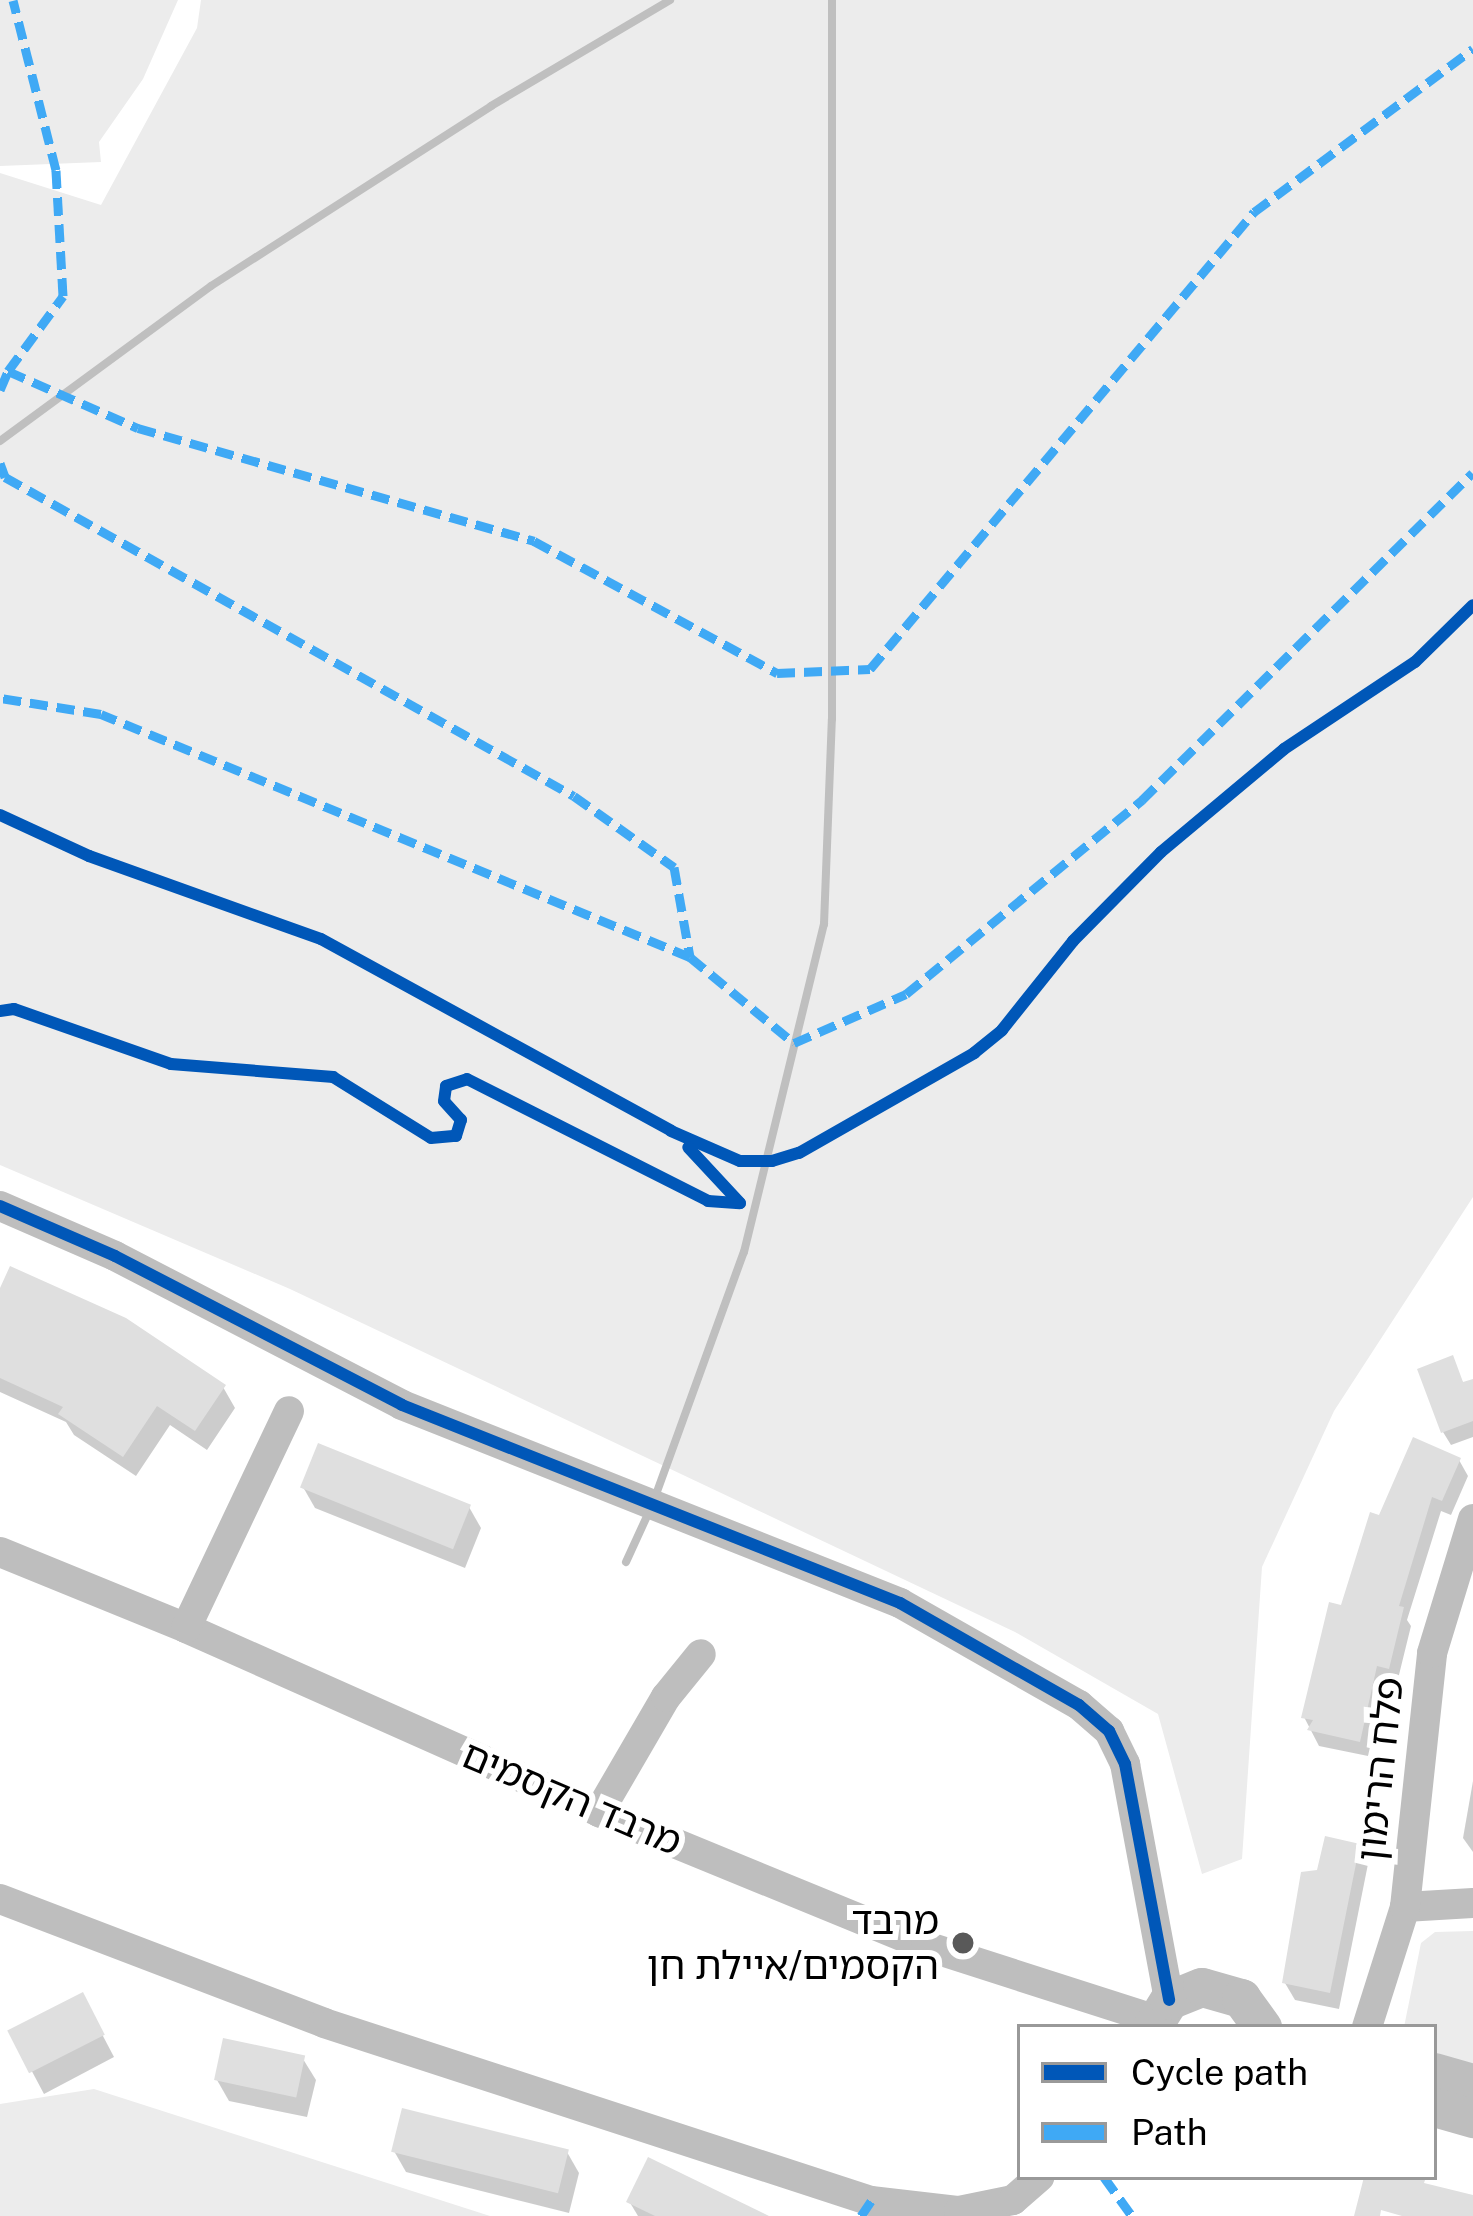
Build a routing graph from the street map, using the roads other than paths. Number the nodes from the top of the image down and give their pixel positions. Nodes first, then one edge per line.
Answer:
1 (0, 1206) edge
2 (290, 1411) dead end
3 (1473, 1520) edge
4 (0, 1552) edge
5 (187, 1628) junction
6 (701, 1654) dead end
7 (599, 1812) junction
8 (0, 1899) edge
9 (1473, 1903) edge
10 (1405, 1906) junction
11 (1158, 2015) edge
12 (1266, 2024) edge
13 (1368, 2024) edge
14 (1437, 2073) edge
15 (1473, 2083) edge
16 (1437, 2108) edge
17 (1473, 2118) edge
18 (1036, 2180) edge

1 - 11 street
2 - 5 street
3 - 10 street, פלח הרימון
4 - 5 street, מרבד הקסמים
5 - 7 street, מרבד הקסמים
6 - 7 street
7 - 11 street, מרבד הקסמים
8 - 18 street
9 - 10 street
10 - 13 street, פלח הרימון
11 - 12 street
14 - 15 street
16 - 17 street

